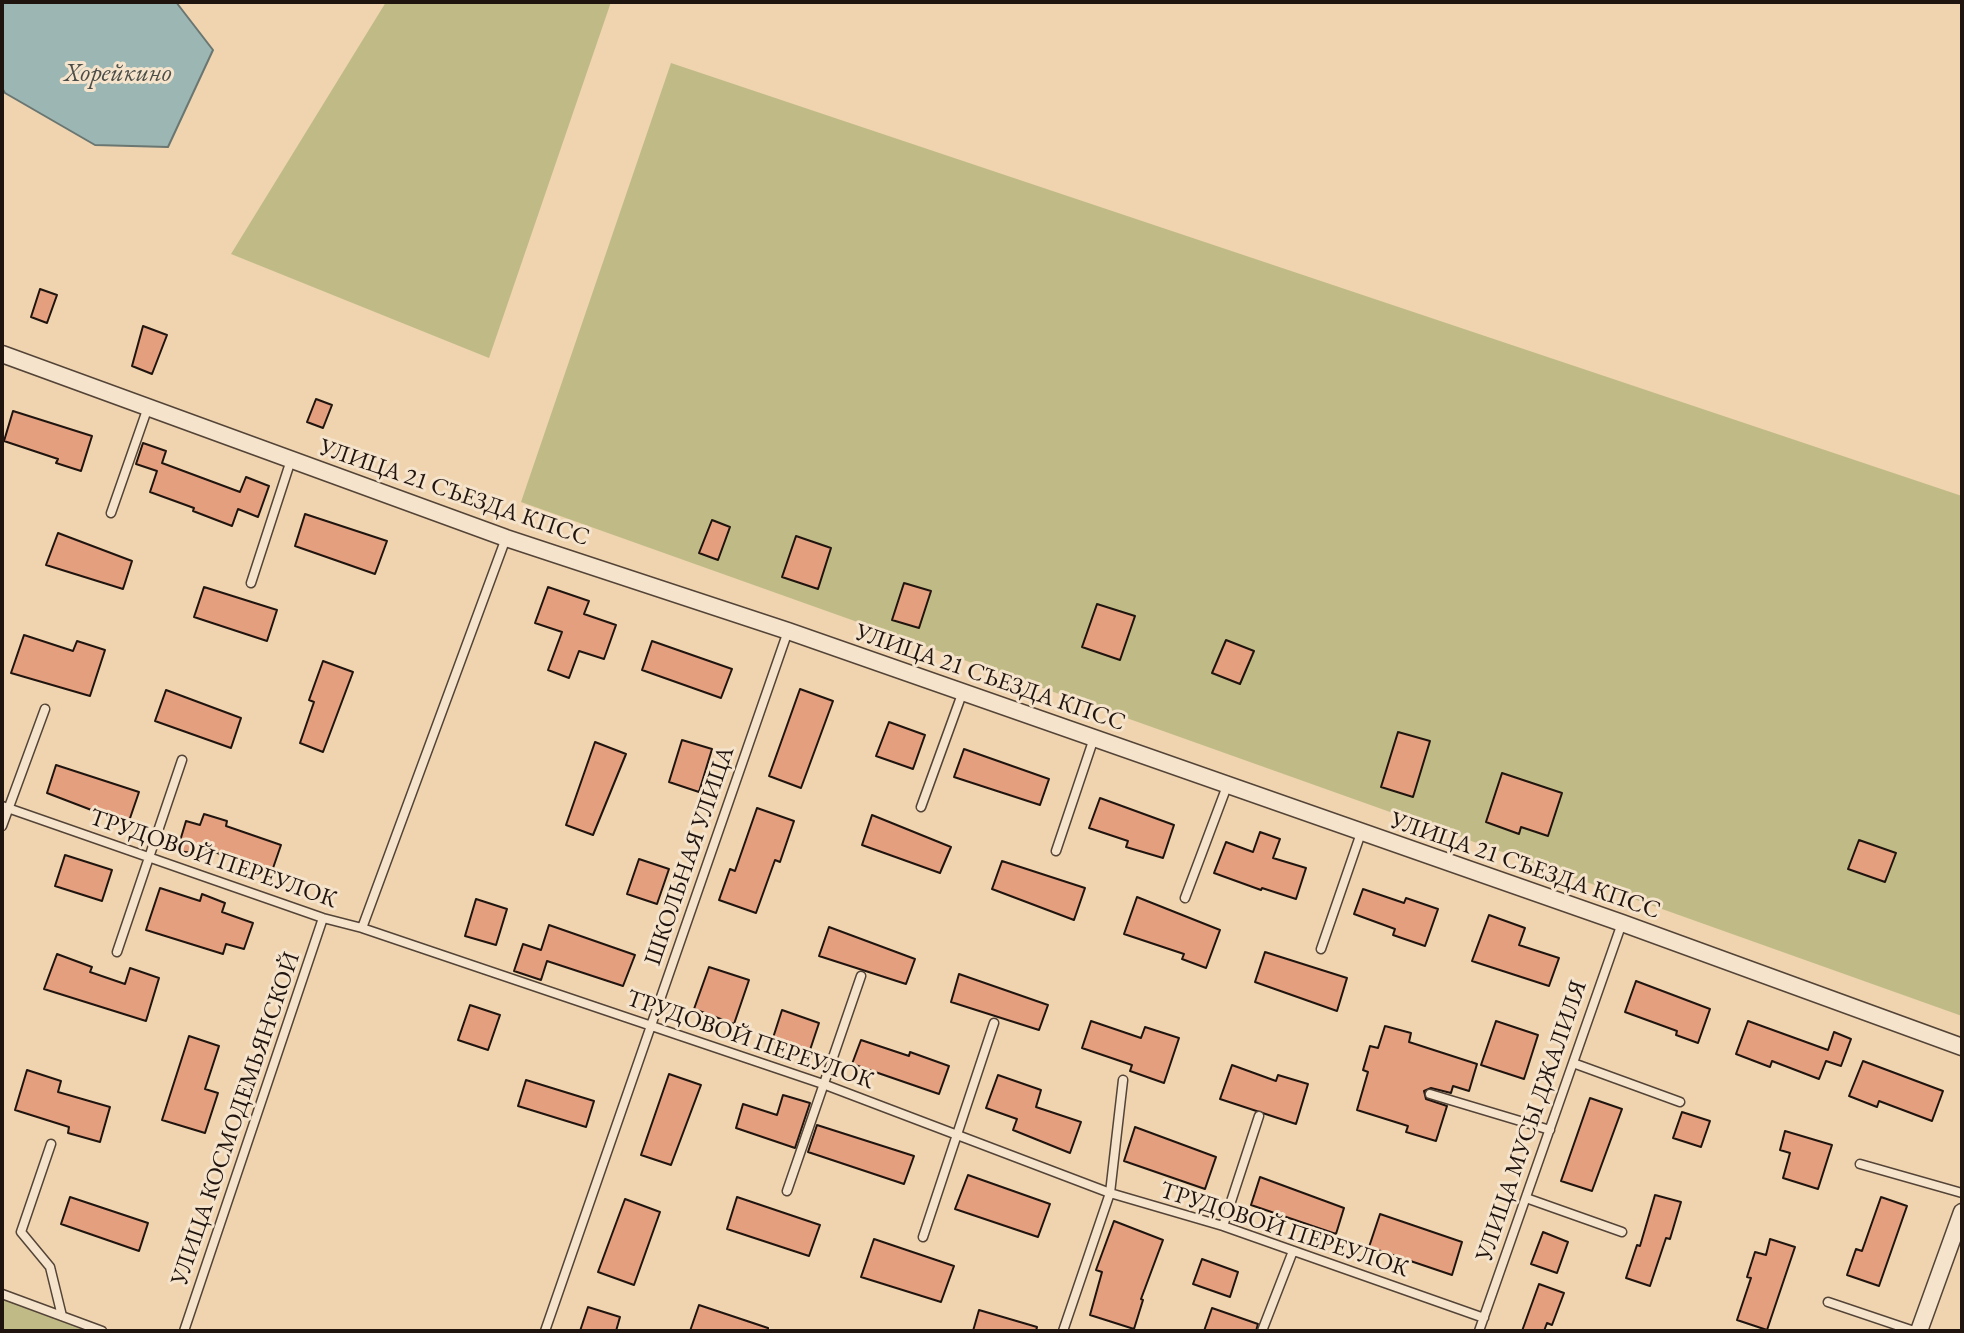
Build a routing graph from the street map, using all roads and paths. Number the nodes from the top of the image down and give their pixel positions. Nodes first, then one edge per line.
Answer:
1 (2, 354) edge
2 (148, 407) junction
3 (291, 460) junction
4 (111, 513) dead end
5 (506, 538) junction
6 (251, 583) dead end
7 (788, 631) junction
8 (962, 694) junction
9 (45, 709) dead end
10 (1094, 738) junction
11 (182, 760) dead end
12 (1227, 786) junction
13 (5, 807) edge
14 (921, 807) dead end
15 (2, 826) edge
16 (1362, 833) junction
17 (1056, 851) dead end
18 (148, 859) junction
19 (1185, 898) dead end
20 (323, 918) junction
21 (1622, 923) junction
22 (362, 928) junction
23 (1321, 949) dead end
24 (117, 952) dead end
25 (861, 976) dead end
26 (994, 1023) dead end
27 (651, 1026) junction
28 (1962, 1047) edge
29 (1573, 1063) junction
30 (1123, 1080) dead end
31 (823, 1084) junction
32 (1430, 1094) dead end
33 (1680, 1102) dead end
34 (1259, 1115) dead end
35 (1550, 1130) junction
36 (958, 1133) junction
37 (51, 1144) dead end
38 (1860, 1164) dead end
39 (787, 1191) dead end
40 (1110, 1193) junction
41 (1962, 1193) edge
42 (1526, 1198) junction
43 (1962, 1212) edge
44 (1223, 1226) junction
45 (1622, 1232) dead end
46 (923, 1237) dead end
47 (1293, 1251) junction
48 (2, 1294) edge
49 (1828, 1302) dead end
50 (62, 1316) junction
51 (1484, 1318) junction
52 (102, 1331) edge
53 (184, 1331) edge
54 (545, 1331) edge
55 (1063, 1331) edge
56 (1262, 1331) edge
57 (1480, 1331) edge
58 (1914, 1331) edge
59 (1919, 1331) edge

1 - 2 street, УЛИЦА 21 СЪЕЗДА КПСС
2 - 3 street, УЛИЦА 21 СЪЕЗДА КПСС
2 - 4 lane
3 - 5 street, УЛИЦА 21 СЪЕЗДА КПСС
3 - 6 lane
5 - 7 street, УЛИЦА 21 СЪЕЗДА КПСС
5 - 22 lane
7 - 8 street, УЛИЦА 21 СЪЕЗДА КПСС
7 - 27 lane, ШКОЛЬНАЯ УЛИЦА
8 - 10 street, УЛИЦА 21 СЪЕЗДА КПСС
8 - 14 lane
9 - 13 lane
10 - 12 street, УЛИЦА 21 СЪЕЗДА КПСС
10 - 17 lane
11 - 18 lane
12 - 16 street, УЛИЦА 21 СЪЕЗДА КПСС
12 - 19 lane
13 - 15 lane
13 - 18 lane, ТРУДОВОЙ ПЕРЕУЛОК
16 - 21 street, УЛИЦА 21 СЪЕЗДА КПСС
16 - 23 lane
18 - 20 lane, ТРУДОВОЙ ПЕРЕУЛОК
18 - 24 lane
20 - 22 lane, ТРУДОВОЙ ПЕРЕУЛОК
20 - 53 lane, УЛИЦА КОСМОДЕМЬЯНСКОЙ
21 - 28 street, УЛИЦА 21 СЪЕЗДА КПСС
21 - 29 lane, УЛИЦА МУСЫ ДЖАЛИЛЯ
22 - 27 lane, ТРУДОВОЙ ПЕРЕУЛОК
25 - 31 lane
26 - 36 lane
27 - 31 lane, ТРУДОВОЙ ПЕРЕУЛОК
27 - 54 lane, ШКОЛЬНАЯ УЛИЦА
29 - 33 lane
29 - 35 lane, УЛИЦА МУСЫ ДЖАЛИЛЯ
30 - 40 lane
31 - 36 lane, ТРУДОВОЙ ПЕРЕУЛОК
31 - 39 lane
32 - 35 lane
34 - 44 lane
35 - 42 lane, УЛИЦА МУСЫ ДЖАЛИЛЯ
36 - 40 lane, ТРУДОВОЙ ПЕРЕУЛОК
36 - 46 lane
37 - 50 lane
38 - 41 lane
40 - 44 lane, ТРУДОВОЙ ПЕРЕУЛОК
40 - 55 lane
42 - 45 lane
42 - 51 lane, УЛИЦА МУСЫ ДЖАЛИЛЯ
43 - 59 street
44 - 47 lane, ТРУДОВОЙ ПЕРЕУЛОК
47 - 51 lane, ТРУДОВОЙ ПЕРЕУЛОК
47 - 56 lane
48 - 50 lane
49 - 58 lane
50 - 52 lane
51 - 57 lane, УЛИЦА МУСЫ ДЖАЛИЛЯ

